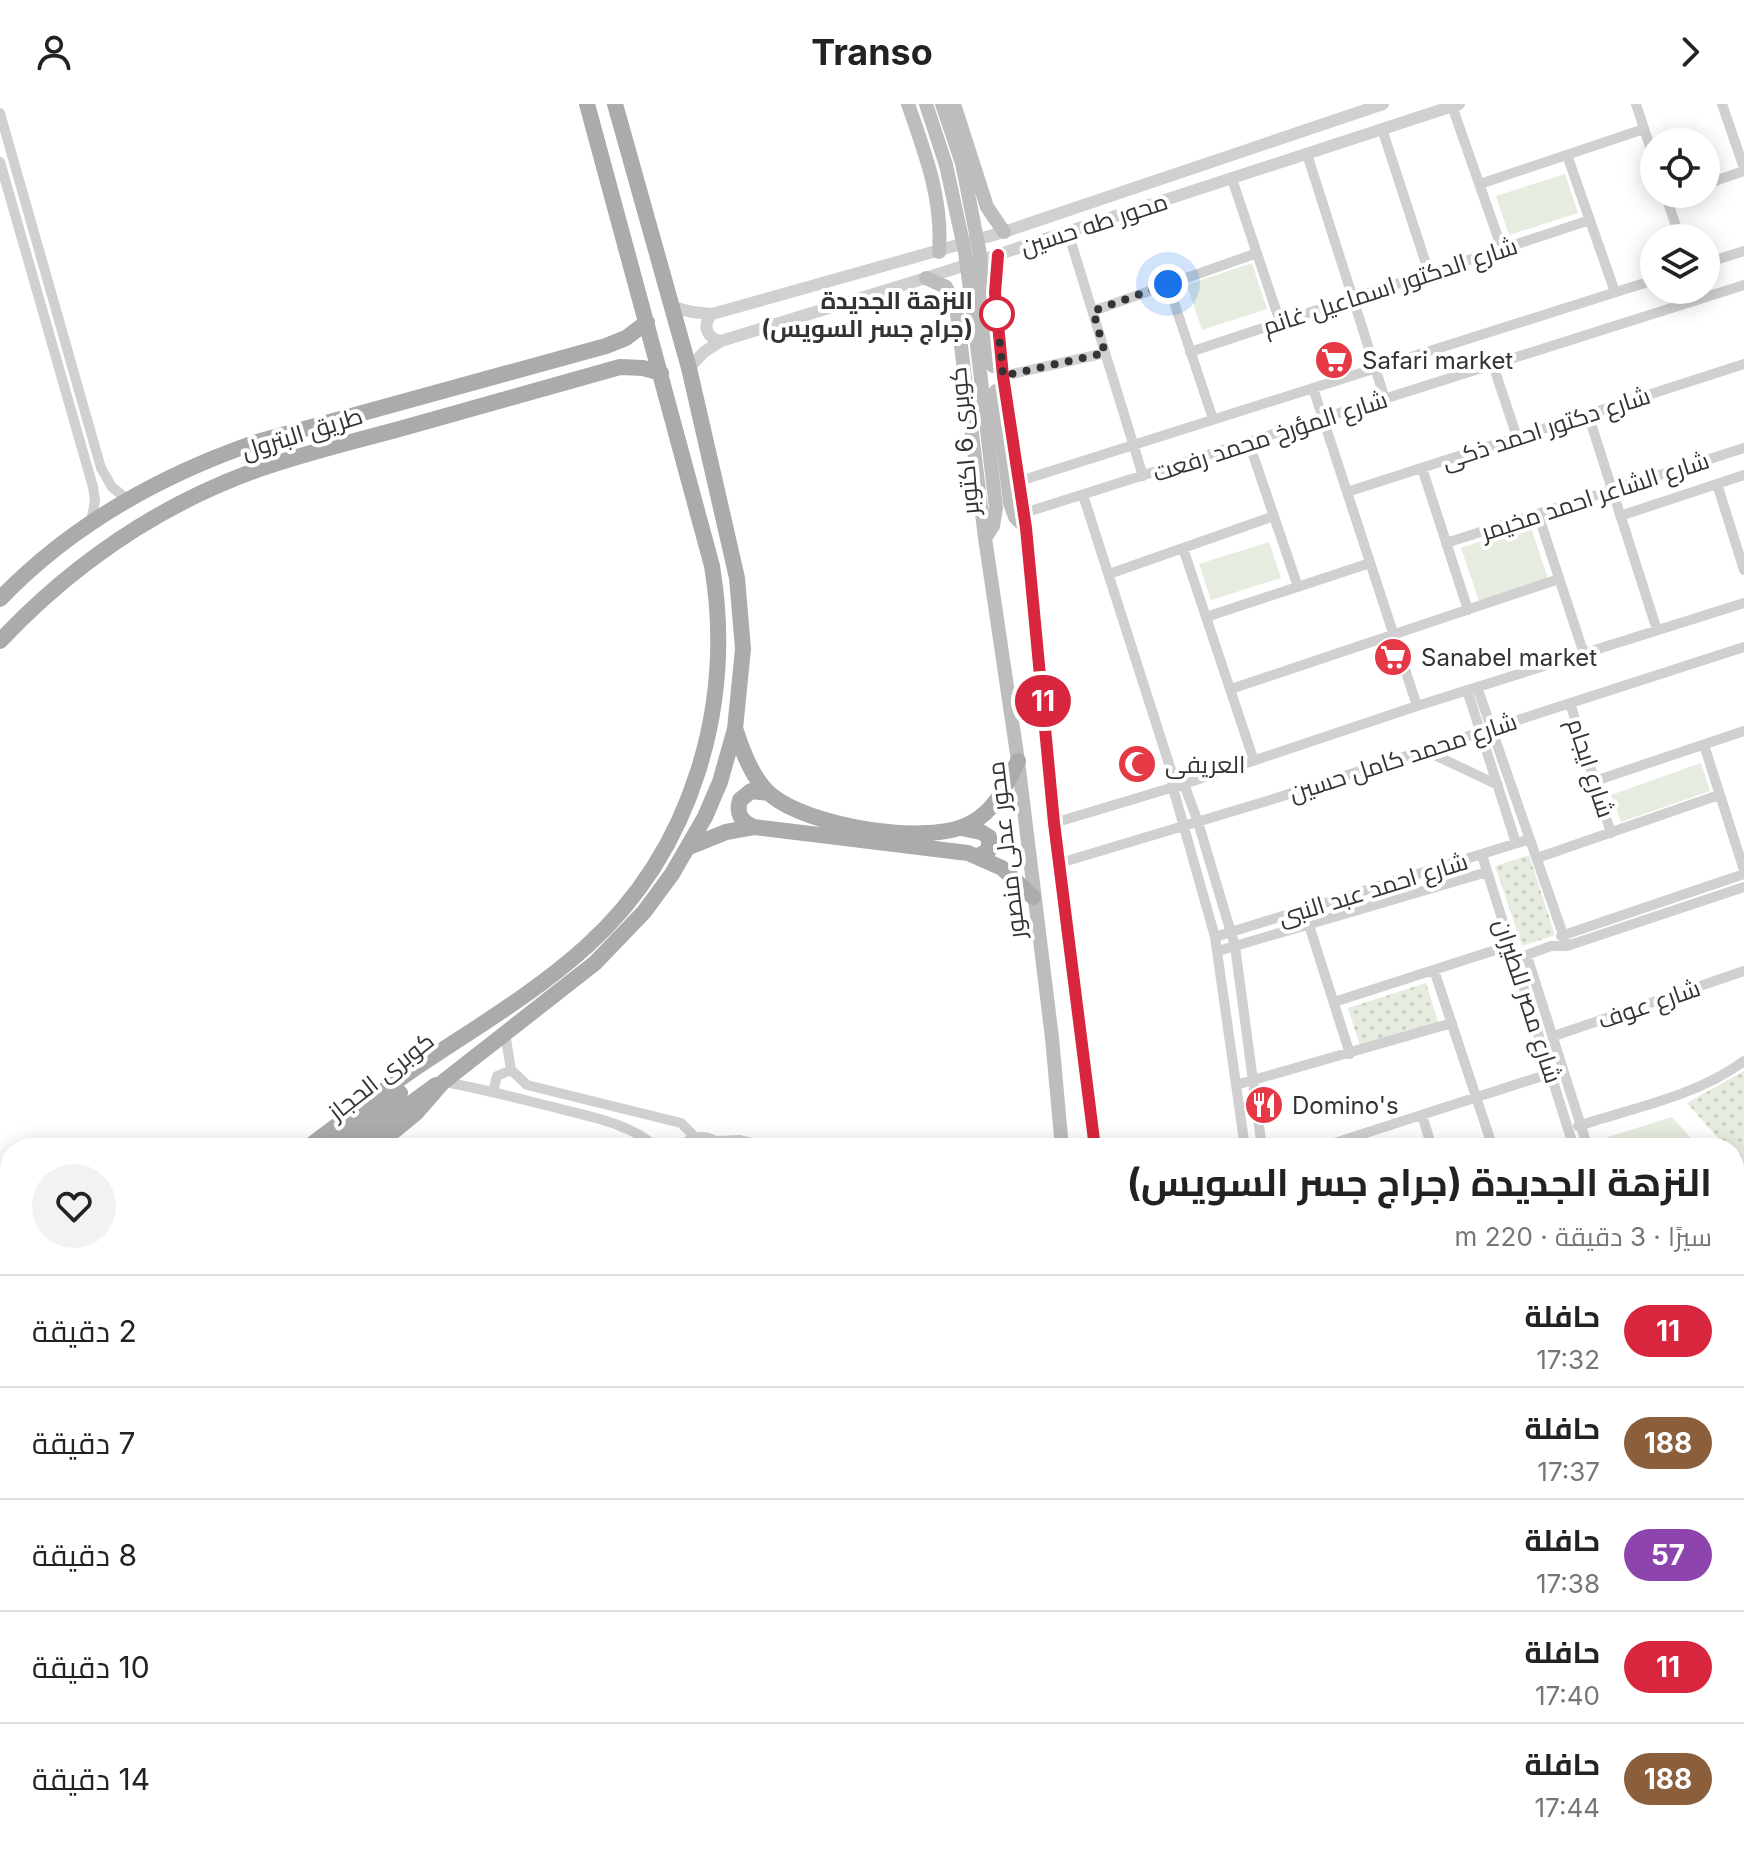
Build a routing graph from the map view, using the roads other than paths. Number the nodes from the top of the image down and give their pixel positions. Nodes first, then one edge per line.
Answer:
1 (587, 104) edge
2 (615, 104) edge
3 (908, 104) edge
4 (926, 104) edge
5 (942, 104) edge
6 (954, 104) edge
7 (1383, 104) edge
8 (1636, 104) edge
9 (1456, 105) edge
10 (1724, 105) edge
11 (0, 113) edge
12 (1644, 128) edge
13 (1382, 129) junction
14 (1640, 130) edge
15 (1307, 154) junction
16 (1567, 155) junction
17 (0, 162) edge
18 (1744, 169) edge
19 (1720, 178) edge
20 (1232, 179) junction
21 (1480, 184) junction
22 (983, 195) junction
23 (939, 210) junction
24 (1590, 220) junction
25 (1004, 232) junction
26 (1068, 232) junction
27 (1502, 249) junction
28 (1744, 251) edge
29 (939, 252) junction
30 (1257, 253) junction
31 (998, 255) junction
32 (1720, 259) edge
33 (1429, 273) junction
34 (926, 278) junction
35 (1168, 284) junction
36 (1640, 284) edge
37 (1744, 285) edge
38 (1720, 290) edge
39 (1615, 292) junction
40 (995, 293) junction
41 (1353, 298) junction
42 (955, 301) junction
43 (1669, 304) edge
44 (673, 307) junction
45 (979, 310) junction
46 (1093, 311) junction
47 (712, 314) junction
48 (647, 322) junction
49 (1280, 322) junction
50 (721, 341) junction
51 (616, 343) junction
52 (1190, 352) junction
53 (1105, 353) junction
54 (1744, 364) edge
55 (1493, 365) junction
56 (620, 367) junction
57 (689, 368) junction
58 (1375, 368) junction
59 (661, 373) junction
60 (1003, 376) junction
61 (1313, 388) junction
62 (1385, 399) junction
63 (1588, 414) junction
64 (1213, 419) junction
65 (1323, 419) junction
66 (286, 434) junction
67 (1517, 437) junction
68 (1249, 443) junction
69 (1134, 444) junction
70 (1744, 448) edge
71 (294, 458) junction
72 (1422, 468) junction
73 (1744, 475) edge
74 (1143, 476) junction
75 (1020, 481) junction
76 (1717, 484) junction
77 (112, 487) junction
78 (1612, 490) junction
79 (1347, 492) junction
80 (1083, 495) junction
81 (128, 500) junction
82 (95, 501) junction
83 (1538, 514) junction
84 (1274, 516) junction
85 (1620, 516) junction
86 (1025, 520) junction
87 (91, 523) junction
88 (985, 538) junction
89 (1446, 543) junction
90 (1183, 548) junction
91 (1370, 563) junction
92 (1744, 570) edge
93 (1109, 574) junction
94 (1559, 579) junction
95 (1298, 587) junction
96 (0, 599) edge
97 (1744, 603) edge
98 (1468, 610) junction
99 (1206, 617) junction
100 (1657, 630) junction
101 (1394, 635) junction
102 (0, 641) edge
103 (1744, 647) edge
104 (1584, 654) junction
105 (1231, 689) junction
106 (1472, 689) junction
107 (1570, 703) junction
108 (1417, 706) junction
109 (735, 729) junction
110 (1486, 730) junction
111 (1744, 731) edge
112 (1704, 745) junction
113 (1424, 750) junction
114 (1018, 761) junction
115 (1254, 761) junction
116 (1595, 781) junction
117 (1498, 785) junction
118 (1178, 786) junction
119 (769, 793) junction
120 (1719, 795) junction
121 (1198, 822) junction
122 (1054, 823) junction
123 (754, 827) junction
124 (1184, 827) junction
125 (961, 828) junction
126 (1611, 833) junction
127 (1530, 839) junction
128 (1516, 843) junction
129 (689, 847) junction
130 (1482, 855) junction
131 (978, 856) junction
132 (1537, 858) junction
133 (1060, 863) junction
134 (1487, 872) junction
135 (1744, 872) edge
136 (1744, 887) edge
137 (1033, 897) junction
138 (1309, 925) junction
139 (1232, 933) junction
140 (1563, 934) junction
141 (1215, 937) junction
142 (1511, 945) junction
143 (1235, 946) junction
144 (1551, 946) junction
145 (1567, 946) junction
146 (1218, 951) junction
147 (1522, 958) junction
148 (1434, 970) junction
149 (1744, 971) edge
150 (1334, 1002) junction
151 (1452, 1023) junction
152 (505, 1033) junction
153 (1554, 1036) junction
154 (462, 1040) junction
155 (1350, 1054) junction
156 (1744, 1061) edge
157 (511, 1070) junction
158 (1552, 1073) junction
159 (1252, 1081) junction
160 (443, 1082) junction
161 (1236, 1085) junction
162 (493, 1092) junction
163 (1476, 1097) junction
164 (1422, 1115) junction
165 (1581, 1125) junction
166 (1568, 1129) junction
167 (695, 1137) joint
168 (321, 1138) edge
169 (341, 1138) edge
170 (363, 1138) edge
171 (385, 1138) edge
172 (644, 1138) edge
173 (709, 1138) edge
174 (1061, 1138) edge
175 (1094, 1138) edge
176 (1244, 1138) edge
177 (1261, 1138) edge
178 (1350, 1138) edge
179 (1429, 1138) edge
180 (1490, 1138) edge
181 (1571, 1138) edge
182 (1585, 1138) edge

1 - 48 main road
2 - 44 main road
3 - 23 main road
4 - 45 main road, كوبرى 6 اكتوبر, bridge
5 - 45 main road, كوبرى 6 اكتوبر, bridge
6 - 22 main road
7 - 25 street, محور طه حسين
8 - 12 street
9 - 13 street, محور طه حسين
9 - 21 street
10 - 18 street
11 - 77 street
13 - 15 street, محور طه حسين
13 - 33 street
14 - 16 street
15 - 20 street, محور طه حسين
15 - 41 street
16 - 21 street
16 - 24 street
17 - 82 street
18 - 19 street
20 - 26 street, محور طه حسين
20 - 30 street
21 - 27 street
22 - 23 main road
22 - 25 main road
23 - 29 main road
24 - 27 street, شارع الدكتور اسماعيل غانم
24 - 39 street
25 - 29 street, محور طه حسين
26 - 31 street, محور طه حسين
26 - 46 street
27 - 33 street, شارع الدكتور اسماعيل غانم
28 - 32 street
29 - 47 street, محور طه حسين
30 - 35 street
30 - 49 street
31 - 34 street, محور طه حسين
31 - 40 main road
33 - 41 street, شارع الدكتور اسماعيل غانم
34 - 42 main road
34 - 50 street, محور طه حسين
35 - 46 street
35 - 52 street
36 - 39 street, شارع المؤرخ محمد رفعت
37 - 38 street, شارع المؤرخ محمد رفعت
39 - 58 street, شارع المؤرخ محمد رفعت
40 - 42 main road
40 - 60 main road
41 - 49 street, شارع الدكتور اسماعيل غانم
41 - 58 street
42 - 88 main road, محور عدلى منصور
43 - 55 street, شارع المؤرخ محمد رفعت
44 - 47 street, محور طه حسين
44 - 57 main road
45 - 86 main road, كوبرى 6 اكتوبر
45 - 88 main road, كوبرى 6 اكتوبر
46 - 53 street
47 - 50 street
48 - 51 main road, طريق البترول
48 - 59 main road
49 - 52 street, شارع الدكتور اسماعيل غانم
50 - 57 street, محور طه حسين
51 - 56 main road
51 - 66 main road, طريق البترول
52 - 64 street
53 - 60 street
53 - 69 street
54 - 63 street, شارع دكتور احمد ذكى
55 - 62 street, شارع المؤرخ محمد رفعت
55 - 67 street
56 - 59 main road, طريق البترول
56 - 71 main road, طريق البترول
57 - 109 main road
58 - 61 street, شارع المؤرخ محمد رفعت
58 - 62 street
59 - 154 main road
60 - 75 main road
61 - 64 street, شارع المؤرخ محمد رفعت
61 - 65 street
62 - 65 street, شارع المؤرخ محمد رفعت
63 - 67 street, شارع دكتور احمد ذكى
63 - 78 street
64 - 69 street, شارع المؤرخ محمد رفعت
65 - 68 street, شارع المؤرخ محمد رفعت
65 - 79 street
66 - 71 main road
66 - 81 main road, طريق البترول
67 - 72 street, شارع دكتور احمد ذكى
68 - 74 street, شارع المؤرخ محمد رفعت
68 - 84 street
69 - 74 street
69 - 75 street, شارع المؤرخ محمد رفعت
70 - 78 street, شارع الشاعر احمد مخيمر
71 - 102 main road, طريق البترول
72 - 79 street, شارع دكتور احمد ذكى
72 - 89 street
73 - 76 street, شارع الشاعر احمد مخيمر
74 - 80 street, شارع المؤرخ محمد رفعت
75 - 86 main road
76 - 85 street, شارع الشاعر احمد مخيمر
76 - 92 street
77 - 81 street
77 - 82 street
78 - 83 street, شارع الشاعر احمد مخيمر
78 - 85 street
79 - 91 street
80 - 86 street, شارع المؤرخ محمد رفعت
80 - 93 street
81 - 87 main road, طريق البترول
82 - 87 street
83 - 89 street, شارع الشاعر احمد مخيمر
83 - 94 street
84 - 90 street
84 - 95 street
85 - 100 street
86 - 122 main road
87 - 96 main road, طريق البترول
88 - 114 main road, محور عدلى منصور
89 - 98 street
90 - 93 street
90 - 99 street
91 - 95 street
91 - 101 street
93 - 118 street
94 - 98 street
94 - 104 street
95 - 99 street
97 - 100 street, شارع محمد كامل حسين
98 - 101 street
99 - 105 street
100 - 104 street, شارع محمد كامل حسين
101 - 105 street
101 - 108 street
103 - 107 street, شارع محمد كامل حسين
104 - 106 street, شارع محمد كامل حسين
105 - 115 street
106 - 108 street, شارع محمد كامل حسين
106 - 110 street
107 - 110 street, شارع محمد كامل حسين
107 - 116 street, شارع ايجام
108 - 115 street, شارع محمد كامل حسين
109 - 119 main road
109 - 129 main road
110 - 113 street, شارع محمد كامل حسين
110 - 117 street
110 - 127 street
111 - 112 street
112 - 116 street
112 - 120 street
113 - 117 street
113 - 121 street, شارع محمد كامل حسين
114 - 125 main road
114 - 137 main road, محور عدلى منصور
115 - 118 street, شارع محمد كامل حسين
116 - 126 street, شارع ايجام
117 - 128 street
118 - 121 street
118 - 122 street, شارع محمد كامل حسين
118 - 124 street
119 - 123 main road
119 - 125 main road
120 - 126 street
120 - 135 street
121 - 124 street, شارع محمد كامل حسين
121 - 139 street
122 - 133 main road
123 - 129 main road
123 - 131 main road
124 - 133 street, شارع محمد كامل حسين
124 - 141 street
125 - 131 main road
126 - 132 street
127 - 128 street, شارع احمد عبد النبى
127 - 132 street
128 - 130 street, شارع احمد عبد النبى
129 - 152 main road
130 - 134 street, شارع مصر للطيران
130 - 139 street, شارع احمد عبد النبى
131 - 137 main road
132 - 140 street
133 - 175 main road
134 - 138 street, شارع احمد عبد النبى
134 - 142 street, شارع مصر للطيران
135 - 140 street
136 - 145 street
137 - 174 main road, محور عدلى منصور
138 - 143 street, شارع احمد عبد النبى
138 - 150 street
139 - 141 street, شارع احمد عبد النبى
139 - 143 street
140 - 144 street
140 - 145 street
141 - 146 street
142 - 147 street, شارع مصر للطيران
142 - 148 street
143 - 146 street, شارع احمد عبد النبى
143 - 159 street
144 - 145 street
144 - 147 street
146 - 161 street
147 - 153 street, شارع مصر للطيران
147 - 158 street, شارع مصر للطيران
148 - 150 street
148 - 151 street
149 - 153 street, شارع عوف
150 - 155 street
151 - 155 street
151 - 163 street
152 - 157 street
152 - 160 main road
153 - 165 street, شارع مصر للطيران
154 - 168 main road
154 - 169 main road, كوبرى الحجاز
155 - 159 street
156 - 165 street
157 - 162 street
157 - 167 street
158 - 163 street
158 - 166 street, شارع مصر للطيران
159 - 161 street
159 - 177 street
160 - 162 street
160 - 170 main road, كوبرى الحجاز
160 - 171 main road
161 - 176 street
162 - 172 street
163 - 164 street
163 - 180 street
164 - 178 street
164 - 179 street
165 - 166 street
165 - 182 street, شارع مصر للطيران
166 - 181 street, شارع مصر للطيران
167 - 173 street

